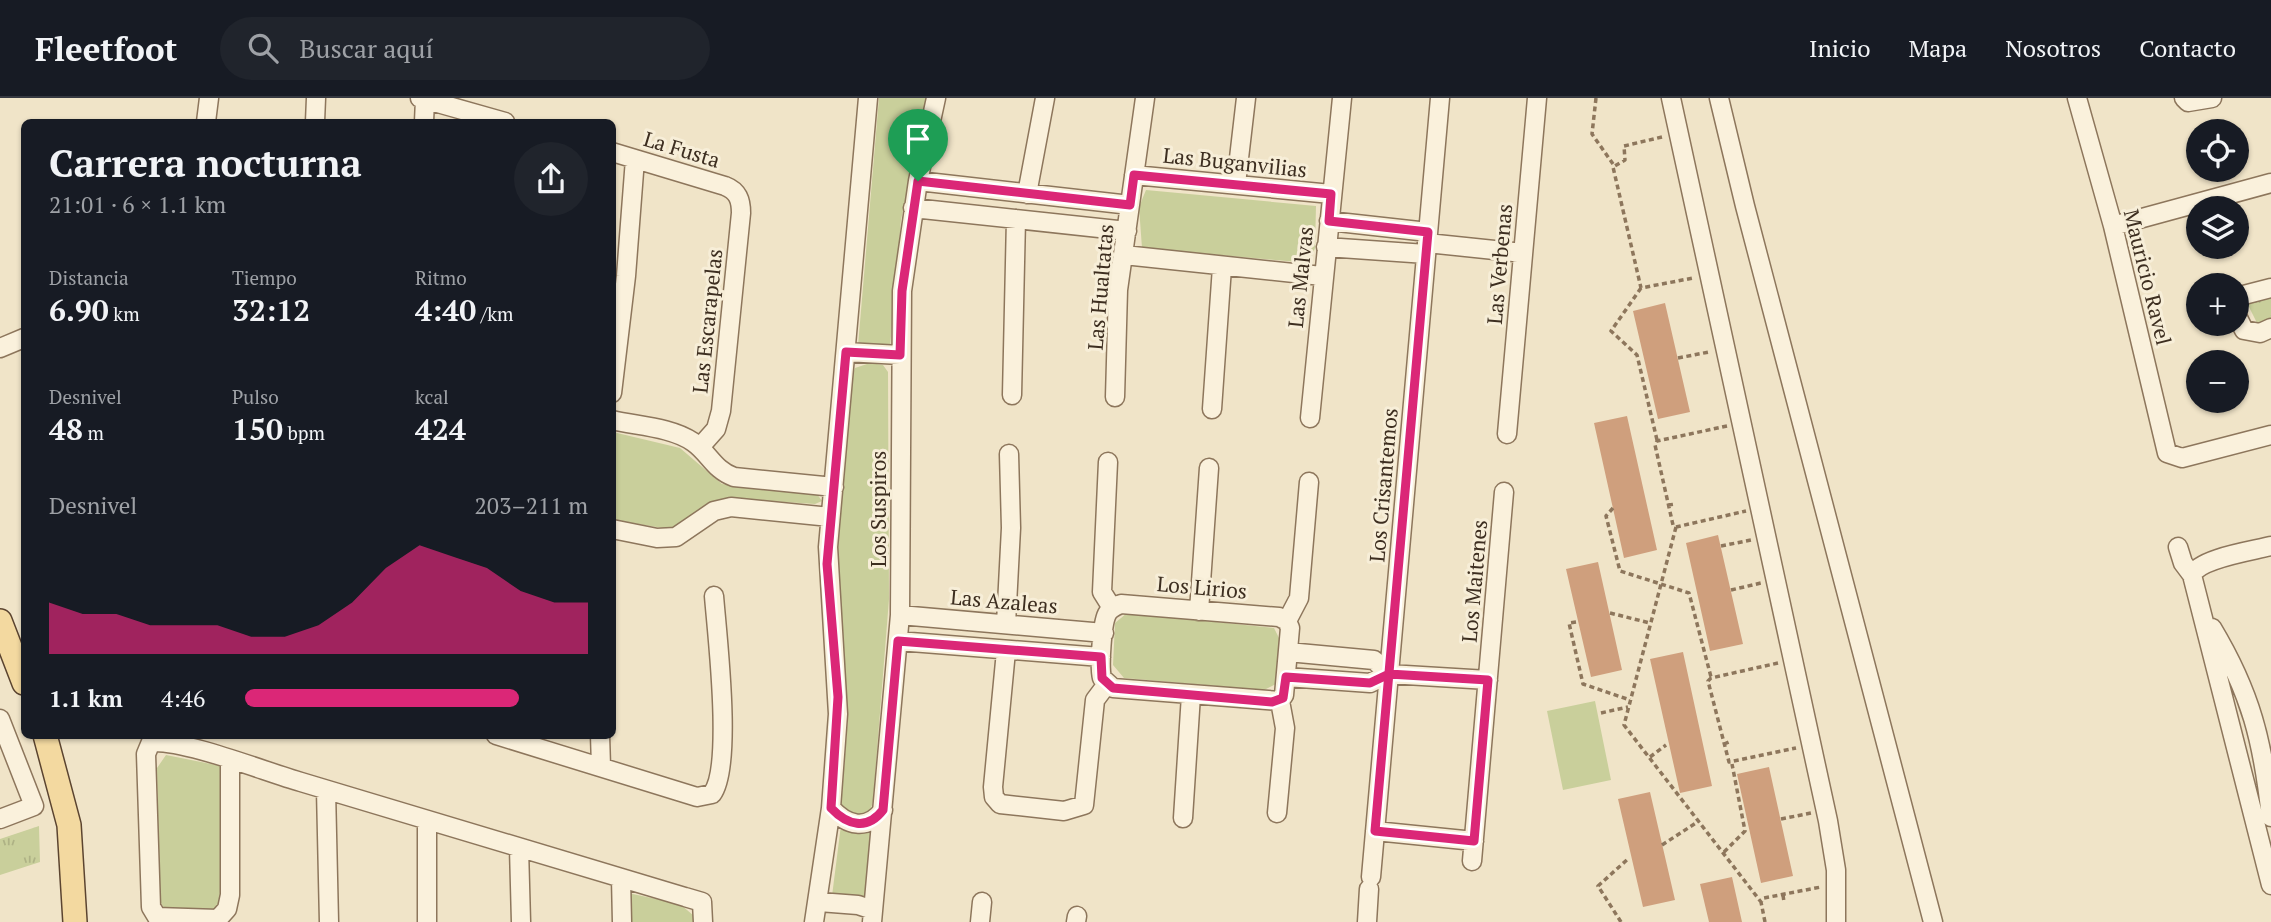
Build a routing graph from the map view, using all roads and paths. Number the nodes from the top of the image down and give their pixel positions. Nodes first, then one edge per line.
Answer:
1 (209, 98) edge
2 (316, 98) edge
3 (868, 98) edge
4 (936, 98) edge
5 (1045, 98) edge
6 (1145, 98) edge
7 (1245, 98) edge
8 (1342, 98) edge
9 (1440, 98) edge
10 (1537, 98) edge
11 (1596, 98) edge
12 (1671, 98) edge
13 (1719, 98) edge
14 (2077, 98) edge
15 (2184, 98) edge
16 (2212, 98) edge
17 (423, 99) edge
18 (206, 119) edge
19 (315, 119) edge
20 (424, 119) edge
21 (494, 119) edge
22 (1667, 134) dead end
23 (616, 153) edge
24 (635, 159) junction
25 (1613, 164) junction
26 (1134, 175) junction
27 (918, 181) junction
28 (2271, 183) edge
29 (1236, 184) junction
30 (737, 193) joint
31 (1027, 194) junction
32 (1331, 194) junction
33 (1130, 205) junction
34 (914, 208) junction
35 (1016, 219) junction
36 (1329, 221) junction
37 (2113, 226) junction
38 (1127, 231) junction
39 (1427, 243) junction
40 (1326, 247) junction
41 (1523, 253) junction
42 (1124, 255) junction
43 (1222, 267) junction
44 (1322, 276) junction
45 (1662, 278) dead end
46 (1699, 278) dead end
47 (1663, 285) junction
48 (1641, 288) junction
49 (2271, 288) edge
50 (2249, 294) edge
51 (2271, 328) edge
52 (2249, 331) edge
53 (21, 339) edge
54 (0, 348) edge
55 (1714, 351) dead end
56 (846, 352) junction
57 (900, 355) junction
58 (1678, 358) dead end
59 (616, 360) edge
60 (1012, 395) dead end
61 (1115, 397) dead end
62 (1212, 409) dead end
63 (1310, 418) dead end
64 (616, 421) edge
65 (1730, 422) dead end
66 (1507, 434) dead end
67 (2271, 435) edge
68 (1657, 441) junction
69 (700, 447) junction
70 (1009, 454) dead end
71 (1108, 462) dead end
72 (1665, 464) dead end
73 (1659, 465) junction
74 (1209, 468) dead end
75 (1309, 482) dead end
76 (834, 487) junction
77 (1504, 492) dead end
78 (1676, 504) dead end
79 (1668, 505) junction
80 (1613, 508) dead end
81 (1751, 512) dead end
82 (830, 517) junction
83 (1676, 527) junction
84 (616, 531) edge
85 (1757, 539) dead end
86 (1721, 546) dead end
87 (2271, 546) edge
88 (2178, 547) dead end
89 (1764, 575) dead end
90 (2192, 575) junction
91 (1660, 585) junction
92 (1731, 590) dead end
93 (714, 596) dead end
94 (1112, 608) junction
95 (2201, 610) junction
96 (1199, 611) junction
97 (1610, 614) dead end
98 (900, 615) junction
99 (0, 621) edge
100 (1287, 621) junction
101 (1576, 622) dead end
102 (1650, 623) junction
103 (1006, 624) junction
104 (1104, 633) junction
105 (898, 641) junction
106 (1006, 651) junction
107 (1288, 652) junction
108 (1101, 657) junction
109 (1782, 658) dead end
110 (1389, 674) junction
111 (21, 675) edge
112 (1286, 677) junction
113 (1711, 678) junction
114 (1488, 680) junction
115 (1107, 684) junction
116 (1191, 695) junction
117 (1630, 700) junction
118 (1720, 700) dead end
119 (1280, 701) junction
120 (1713, 702) junction
121 (1628, 707) junction
122 (1601, 713) dead end
123 (1, 724) edge
124 (46, 739) edge
125 (510, 739) edge
126 (600, 739) edge
127 (1731, 741) dead end
128 (1724, 744) junction
129 (1666, 745) dead end
130 (1803, 749) dead end
131 (1650, 757) junction
132 (230, 761) junction
133 (1732, 764) junction
134 (601, 766) junction
135 (326, 790) junction
136 (831, 808) junction
137 (883, 810) junction
138 (1277, 813) dead end
139 (2271, 817) edge
140 (1183, 818) dead end
141 (0, 819) edge
142 (1781, 819) dead end
143 (1818, 819) dead end
144 (427, 820) junction
145 (1699, 821) junction
146 (1375, 831) junction
147 (1474, 841) junction
148 (1662, 845) dead end
149 (519, 848) junction
150 (1724, 852) junction
151 (1629, 858) dead end
152 (1472, 860) dead end
153 (621, 878) junction
154 (1827, 884) dead end
155 (2271, 885) edge
156 (1783, 895) junction
157 (819, 902) junction
158 (982, 902) dead end
159 (1761, 902) junction
160 (1784, 902) dead end
161 (873, 916) edge
162 (75, 922) edge
163 (329, 922) edge
164 (427, 922) edge
165 (521, 922) edge
166 (622, 922) edge
167 (703, 922) edge
168 (814, 922) edge
169 (980, 922) edge
170 (1367, 922) edge
171 (1621, 922) edge
172 (1765, 922) edge
173 (1836, 922) edge
174 (1933, 922) edge

1 - 18 street
2 - 19 street
3 - 56 street, Los Suspiros
4 - 27 street, Los Suspiros
5 - 31 street
6 - 26 street, Las Hualtatas
7 - 29 street
8 - 32 street, Las Malvas
9 - 39 street, Los Crisantemos
10 - 41 street, Las Verbenas
11 - 25 path
12 - 173 street
13 - 174 street
14 - 37 street, Mauricio Ravel
15 - 16 street
17 - 20 street
17 - 21 street
22 - 25 path
23 - 24 street, La Fusta
24 - 30 street, La Fusta
24 - 59 street
25 - 48 path
26 - 29 street, Las Buganvilias
26 - 33 street, Las Hualtatas
27 - 31 street
27 - 34 street, Los Suspiros
28 - 37 street
29 - 32 street, Las Buganvilias
30 - 69 street, Las Escarapelas
31 - 33 street
32 - 36 street, Las Malvas
33 - 38 street, Las Hualtatas
34 - 35 street
34 - 57 street, Los Suspiros
35 - 38 street
35 - 60 street
36 - 39 street
36 - 40 street, Las Malvas
37 - 67 street, Mauricio Ravel
38 - 42 street, Las Hualtatas
39 - 40 street
39 - 41 street
39 - 110 street, Los Crisantemos
40 - 44 street, Las Malvas
41 - 66 street, Las Verbenas
42 - 43 street
42 - 61 street, Las Hualtatas
43 - 44 street
43 - 62 street
44 - 63 street, Las Malvas
45 - 47 path
46 - 47 path
47 - 48 path
48 - 68 path
49 - 50 street
51 - 52 street
53 - 54 street
55 - 58 path
56 - 57 street
56 - 76 street, Los Suspiros
57 - 98 street, Los Suspiros
64 - 69 street
65 - 68 path
68 - 73 path
69 - 76 street
70 - 103 street
71 - 94 street
72 - 73 path
73 - 79 path
74 - 96 street
75 - 100 street
76 - 82 street, Los Suspiros
77 - 114 street, Los Maitenes
78 - 79 path
79 - 83 path
80 - 91 path
81 - 83 path
82 - 84 street
82 - 136 street, Los Suspiros
83 - 91 path
85 - 86 path
87 - 90 street
88 - 90 street
89 - 92 path
90 - 95 street
91 - 102 path
91 - 113 path
93 - 134 street
94 - 96 street, Los Lirios
94 - 104 street
95 - 139 street
95 - 155 street
96 - 100 street, Los Lirios
97 - 102 path
98 - 103 street, Las Azaleas
98 - 105 street, Los Suspiros
99 - 111 main road
100 - 107 street
101 - 117 path
102 - 117 path
103 - 104 street, Las Azaleas
104 - 108 street
105 - 106 street
105 - 137 street, Los Suspiros
106 - 108 street
106 - 115 street
107 - 110 street
107 - 112 street
108 - 115 street
109 - 113 path
110 - 112 street
110 - 114 street
110 - 146 street, Los Crisantemos
112 - 119 street
113 - 120 path
114 - 147 street, Los Maitenes
115 - 116 street
116 - 119 street
116 - 140 street
117 - 121 path
118 - 120 path
119 - 138 street
120 - 128 path
121 - 122 path
121 - 131 path
123 - 141 street
124 - 162 main road
125 - 134 street
126 - 134 street
127 - 128 path
128 - 133 path
129 - 131 path
130 - 133 path
131 - 145 path
132 - 132 street
132 - 135 street
133 - 150 path
135 - 144 street
135 - 163 street
136 - 137 street
136 - 157 street, Los Suspiros
137 - 161 street, Los Suspiros
142 - 143 path
144 - 149 street
144 - 164 street
145 - 148 path
145 - 150 path
146 - 147 street
146 - 170 street, Los Crisantemos
147 - 152 street, Los Maitenes
149 - 153 street
149 - 165 street
150 - 159 path
151 - 171 path
153 - 166 street
153 - 167 street
154 - 156 path
156 - 159 path
156 - 160 path
157 - 161 street
157 - 168 street, Los Suspiros
158 - 169 street
159 - 172 path

